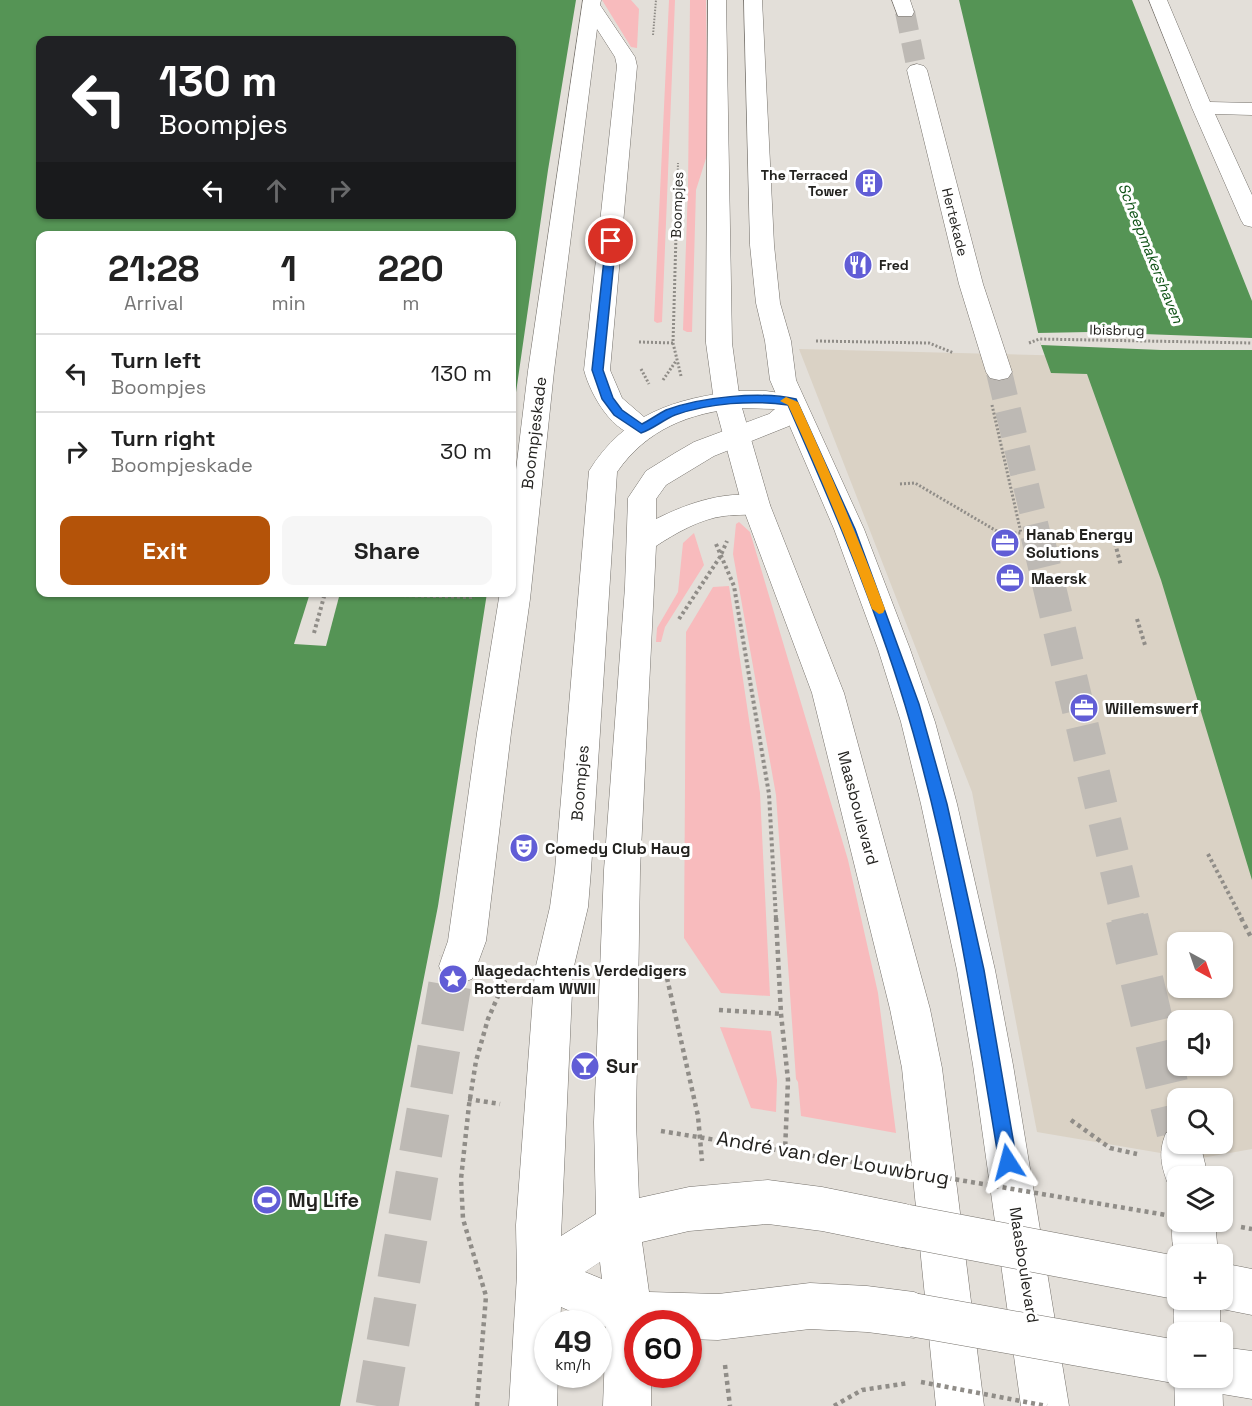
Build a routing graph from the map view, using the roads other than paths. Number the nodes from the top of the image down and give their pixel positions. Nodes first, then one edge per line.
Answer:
1 (717, 0) edge
2 (753, 0) edge
3 (1158, 0) edge
4 (591, 3) edge
5 (917, 70) tunnel mouth
6 (1202, 108) junction
7 (1252, 109) edge
8 (1252, 220) edge
9 (997, 367) tunnel mouth
10 (727, 401) junction
11 (792, 402) junction
12 (641, 429) junction
13 (737, 438) junction
14 (740, 505) junction
15 (640, 542) junction
16 (516, 582) edge
17 (514, 597) edge
18 (458, 966) tunnel mouth
19 (618, 1225) junction
20 (540, 1275) junction
21 (1167, 1276) edge
22 (1233, 1288) edge
23 (1252, 1292) edge
24 (629, 1310) edge
25 (624, 1312) edge
26 (702, 1316) edge
27 (1167, 1360) edge
28 (1233, 1372) edge
29 (1252, 1375) edge
30 (627, 1388) edge
31 (1198, 1388) edge
32 (533, 1406) edge
33 (627, 1406) edge
34 (960, 1406) edge
35 (1046, 1406) edge
36 (1199, 1406) edge

1 - 10 main road
2 - 11 main road
3 - 6 main road
4 - 12 main road, Boompjeskade
4 - 16 main road, Boompjeskade
5 - 9 main road, Hertekade
6 - 7 main road
6 - 8 main road
10 - 11 main road, Boompjes
10 - 12 main road, Boompjes
10 - 13 main road, Maasboulevard
11 - 13 main road
11 - 35 main road, Maasboulevard
12 - 20 main road, Boompjes
13 - 14 main road, Maasboulevard
13 - 15 main road
14 - 15 main road
14 - 34 main road, Maasboulevard
15 - 19 main road
17 - 18 main road, Boompjeskade
19 - 20 main road
19 - 21 main road, bridge
19 - 24 main road
20 - 25 main road
20 - 32 main road, Boompjes
22 - 23 main road
26 - 27 main road, bridge
28 - 29 main road
30 - 33 main road
31 - 36 main road

